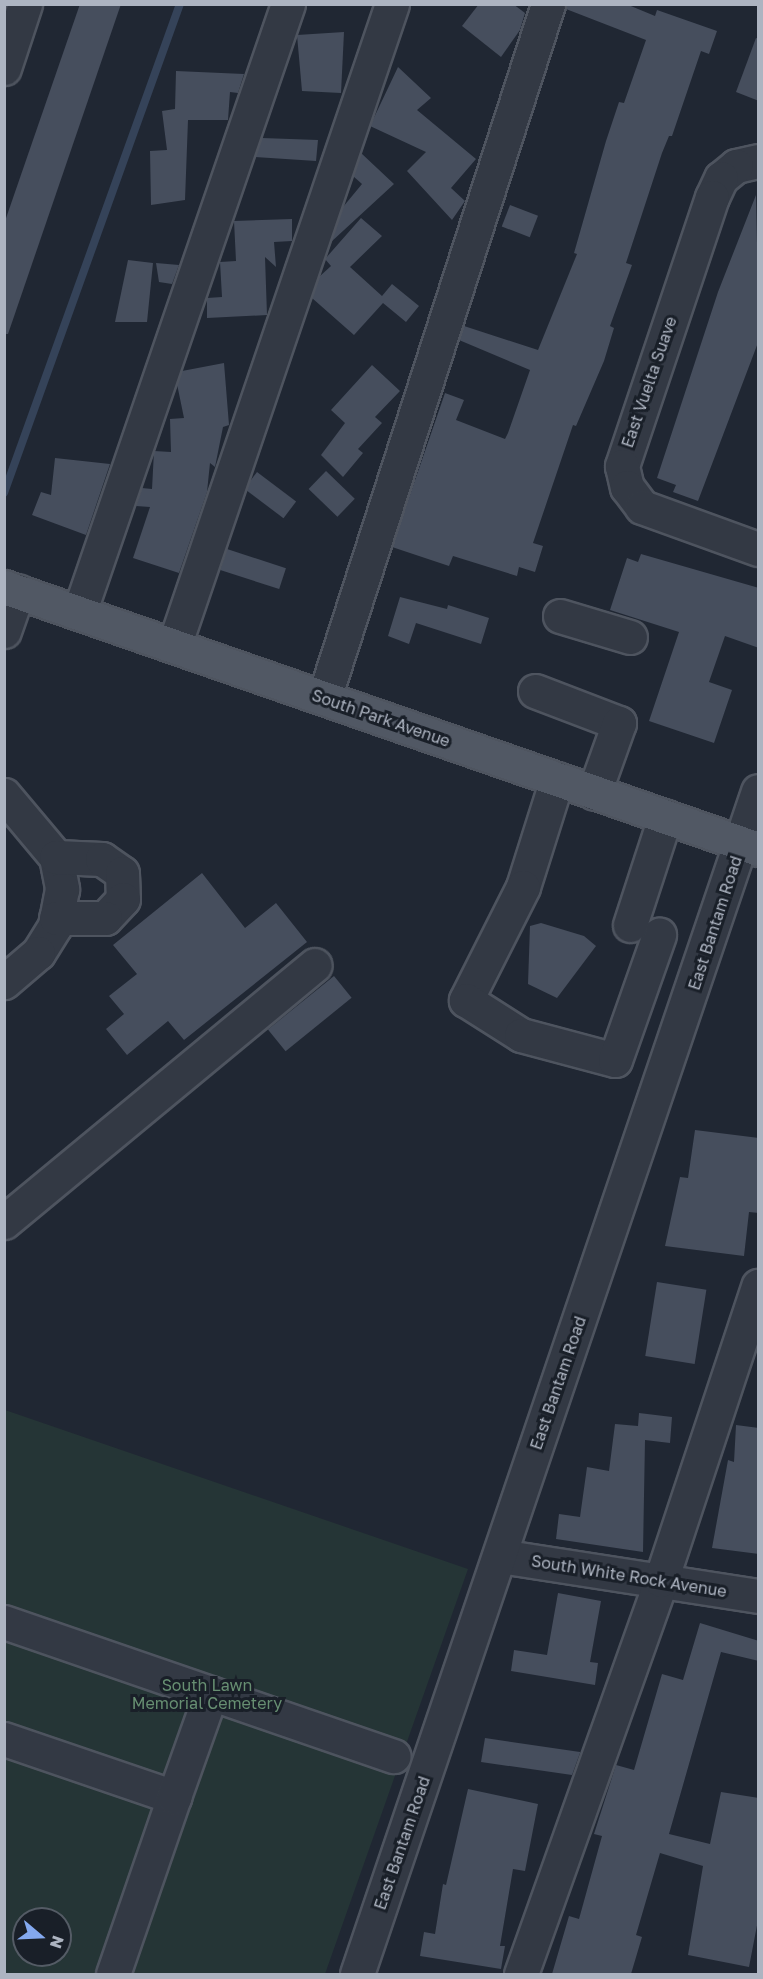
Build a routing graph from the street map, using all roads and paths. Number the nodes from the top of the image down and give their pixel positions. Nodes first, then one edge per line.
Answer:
1 (26, 4) edge
2 (288, 4) edge
3 (392, 4) edge
4 (548, 4) edge
5 (4, 68) edge
6 (743, 158) edge
7 (759, 549) edge
8 (11, 589) edge
9 (79, 613) junction
10 (560, 616) dead end
11 (4, 631) edge
12 (630, 637) dead end
13 (174, 646) junction
14 (535, 691) dead end
15 (324, 698) junction
16 (557, 779) junction
17 (759, 791) edge
18 (594, 793) junction
19 (4, 795) edge
20 (665, 817) junction
21 (750, 846) edge
22 (56, 857) junction
23 (56, 918) junction
24 (315, 964) dead end
25 (4, 982) edge
26 (4, 1222) edge
27 (759, 1286) edge
28 (500, 1556) junction
29 (661, 1580) junction
30 (759, 1596) edge
31 (4, 1622) edge
32 (211, 1693) junction
33 (4, 1739) edge
34 (394, 1756) dead end
35 (174, 1797) junction
36 (113, 1974) edge
37 (357, 1974) edge
38 (521, 1974) edge

1 - 5 street
2 - 9 street
3 - 13 street
4 - 15 street
6 - 7 street, East Vuelta Suave
8 - 9 main road, South Park Avenue
8 - 11 street
9 - 13 main road, South Park Avenue
10 - 12 street
13 - 15 main road, South Park Avenue
14 - 18 street
15 - 16 main road, South Park Avenue
16 - 18 main road, South Park Avenue
16 - 20 street
17 - 21 street, East Bantam Road
18 - 20 main road, South Park Avenue
19 - 22 street
20 - 21 main road, South Park Avenue
21 - 28 street, East Bantam Road
22 - 23 street
22 - 23 street
23 - 25 street
24 - 26 street
27 - 29 street
28 - 29 street, South White Rock Avenue
28 - 37 street, East Bantam Road
29 - 30 street, South White Rock Avenue
29 - 38 street
31 - 32 street
32 - 34 street
32 - 35 street
33 - 35 street
35 - 36 street

